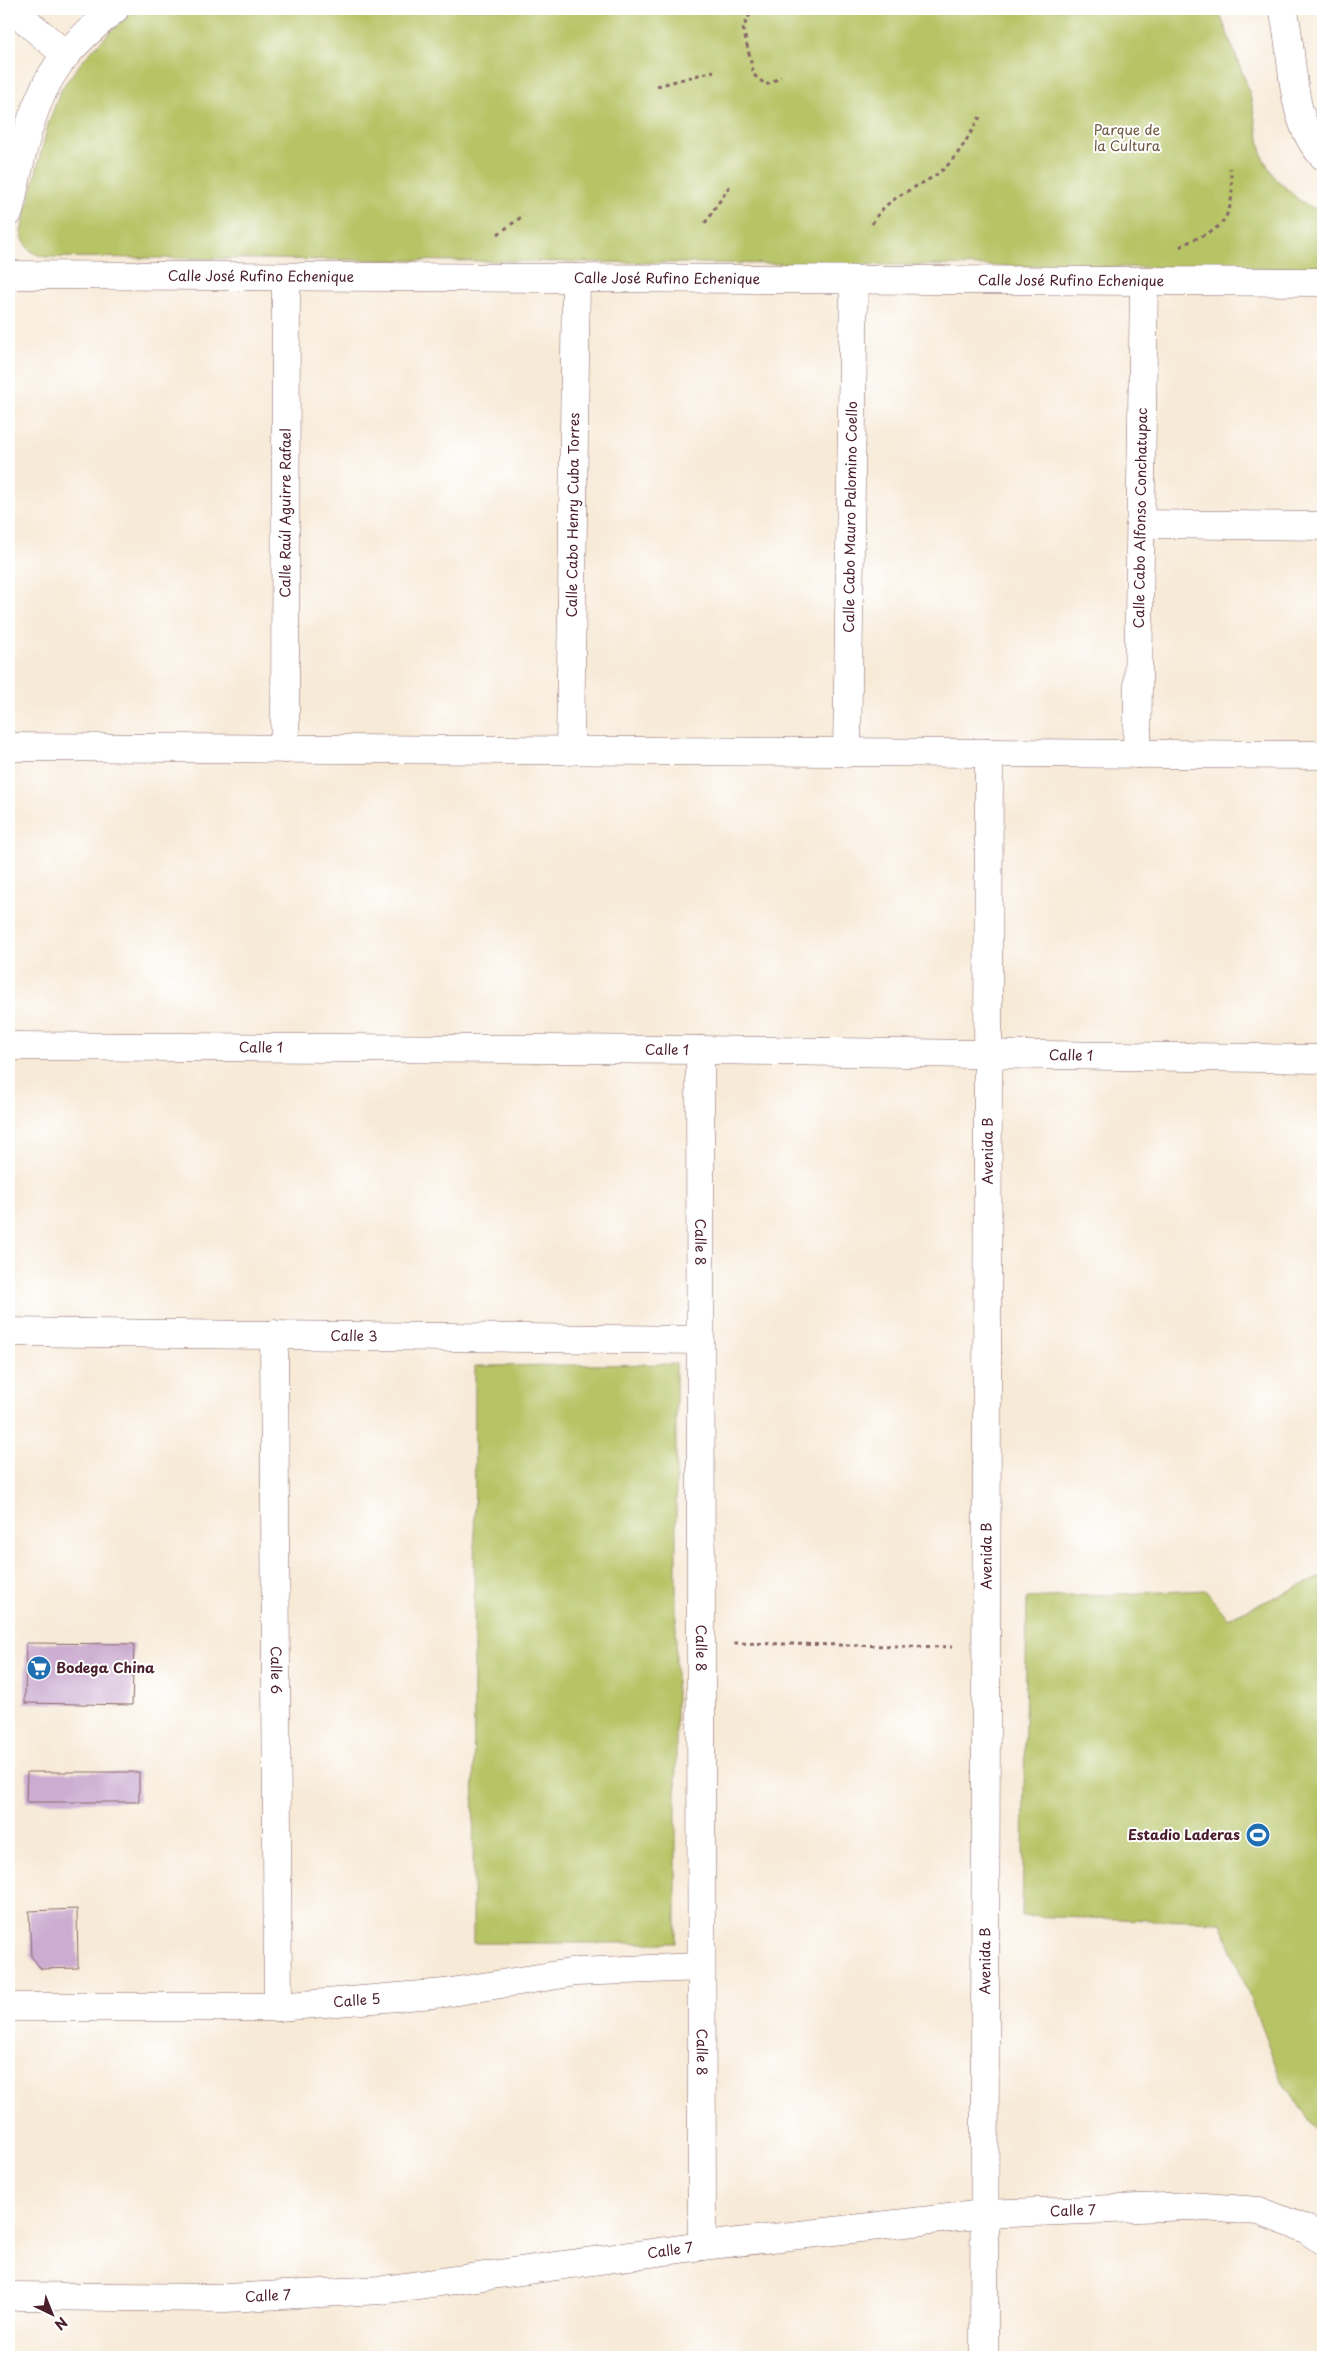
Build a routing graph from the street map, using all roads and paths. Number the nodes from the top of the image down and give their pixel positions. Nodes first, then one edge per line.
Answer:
1 (12, 9) edge
2 (115, 9) edge
3 (756, 9) edge
4 (1286, 10) edge
5 (66, 55) junction
6 (714, 71) dead end
7 (781, 77) dead end
8 (656, 86) dead end
9 (980, 117) dead end
10 (1323, 156) edge
11 (1230, 168) dead end
12 (731, 184) dead end
13 (9, 212) edge
14 (524, 215) dead end
15 (705, 223) dead end
16 (872, 224) dead end
17 (498, 234) dead end
18 (1176, 250) dead end
19 (9, 276) edge
20 (286, 277) junction
21 (576, 278) junction
22 (854, 280) junction
23 (1144, 282) junction
24 (1323, 282) edge
25 (1140, 524) junction
26 (1323, 526) edge
27 (9, 747) edge
28 (285, 749) junction
29 (570, 751) junction
30 (847, 753) junction
31 (990, 753) junction
32 (1137, 754) junction
33 (1323, 755) edge
34 (9, 1046) edge
35 (700, 1050) junction
36 (989, 1054) junction
37 (1323, 1059) edge
38 (9, 1332) edge
39 (274, 1334) junction
40 (700, 1340) junction
41 (701, 1642) junction
42 (986, 1648) junction
43 (701, 1966) junction
44 (9, 2007) edge
45 (278, 2007) junction
46 (984, 2214) junction
47 (1323, 2242) edge
48 (702, 2246) junction
49 (9, 2296) edge
50 (984, 2357) edge

1 - 5 street
2 - 5 street
3 - 7 path
4 - 10 street
5 - 13 street
6 - 8 path
9 - 16 path
11 - 18 path
12 - 15 path
14 - 17 path
19 - 20 street, Calle José Rufino Echenique
20 - 21 street, Calle José Rufino Echenique
20 - 28 street, Calle Raúl Aguirre Rafael
21 - 22 street, Calle José Rufino Echenique
21 - 29 street, Calle Cabo Henry Cuba Torres
22 - 23 street, Calle José Rufino Echenique
22 - 30 street, Calle Cabo Mauro Palomino Coello
23 - 24 street, Calle José Rufino Echenique
23 - 25 street, Calle Cabo Alfonso Conchatupac
25 - 26 street
25 - 32 street, Calle Cabo Alfonso Conchatupac
27 - 28 street
28 - 29 street
29 - 30 street
30 - 31 street
31 - 32 street
31 - 36 street, Avenida B
32 - 33 street
34 - 35 street, Calle 1
35 - 36 street, Calle 1
35 - 40 street, Calle 8
36 - 37 street, Calle 1
36 - 42 street, Avenida B
38 - 39 street, Calle 3
39 - 40 street, Calle 3
39 - 45 street, Calle 6
40 - 41 street, Calle 8
41 - 42 path
41 - 43 street, Calle 8
42 - 46 street, Avenida B
43 - 45 street, Calle 5
43 - 48 street, Calle 8
44 - 45 street, Calle 5
46 - 47 street, Calle 7
46 - 48 street, Calle 7
46 - 50 street, Avenida B
48 - 49 street, Calle 7

